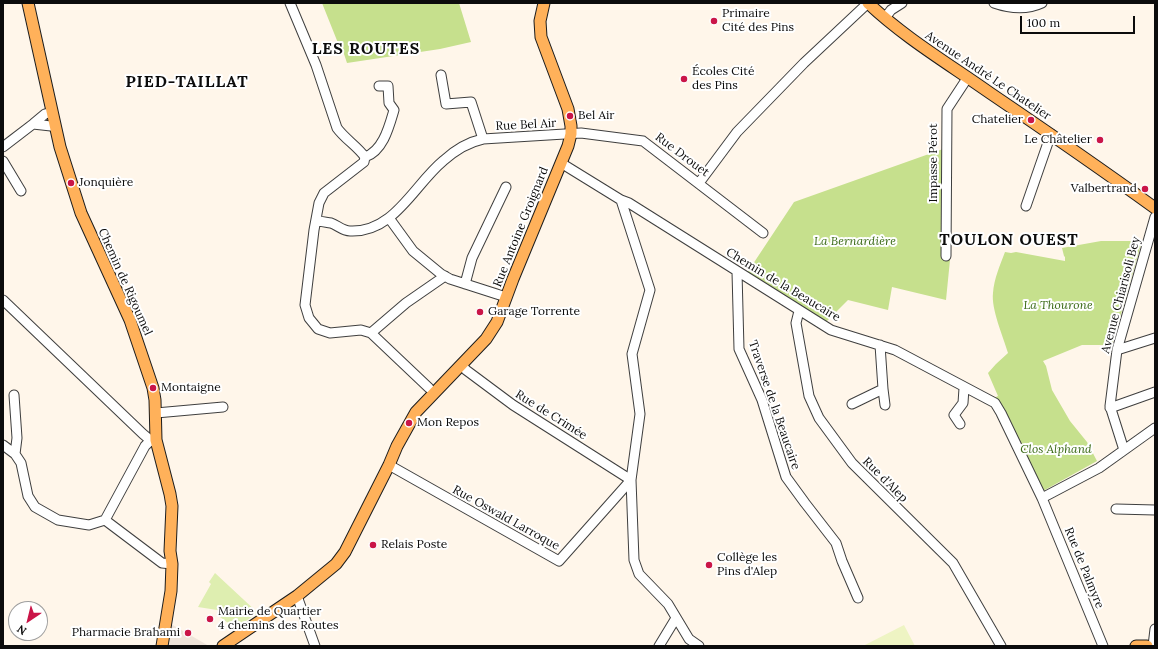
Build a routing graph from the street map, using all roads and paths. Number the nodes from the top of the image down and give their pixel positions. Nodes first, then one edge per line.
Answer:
1 (28, 3) edge
2 (290, 3) edge
3 (544, 3) edge
4 (868, 3) edge
5 (902, 3) edge
6 (994, 3) edge
7 (1042, 3) edge
8 (885, 18) junction
9 (441, 75) dead end
10 (968, 77) junction
11 (379, 86) dead end
12 (52, 112) junction
13 (33, 124) junction
14 (55, 125) junction
15 (571, 134) junction
16 (1051, 134) junction
17 (483, 139) junction
18 (3, 147) edge
19 (365, 157) junction
20 (3, 161) edge
21 (562, 163) junction
22 (699, 183) junction
23 (506, 187) dead end
24 (21, 191) dead end
25 (621, 200) junction
26 (1026, 206) dead end
27 (1155, 208) edge
28 (1155, 217) edge
29 (389, 218) junction
30 (316, 220) junction
31 (764, 233) dead end
32 (946, 256) dead end
33 (737, 272) junction
34 (445, 276) junction
35 (466, 284) junction
36 (506, 297) junction
37 (3, 300) edge
38 (799, 311) junction
39 (371, 333) junction
40 (1155, 338) edge
41 (880, 345) junction
42 (1117, 350) junction
43 (462, 365) junction
44 (429, 388) dead end
45 (964, 388) junction
46 (883, 389) junction
47 (1155, 392) edge
48 (14, 395) dead end
49 (852, 404) dead end
50 (885, 404) dead end
51 (223, 407) dead end
52 (1110, 408) junction
53 (156, 413) junction
54 (960, 424) dead end
55 (1155, 428) edge
56 (156, 440) junction
57 (3, 445) edge
58 (1124, 450) junction
59 (15, 454) junction
60 (389, 465) junction
61 (631, 480) junction
62 (1042, 498) junction
63 (1116, 509) dead end
64 (1155, 510) edge
65 (105, 520) junction
66 (172, 564) junction
67 (297, 596) junction
68 (858, 598) dead end
69 (676, 618) junction
70 (1155, 629) edge
71 (162, 646) edge
72 (223, 646) edge
73 (315, 646) edge
74 (659, 646) edge
75 (699, 646) edge
76 (1001, 646) edge
77 (1103, 646) edge
78 (1136, 646) edge
79 (1147, 646) edge
80 (1153, 646) edge

1 - 12 main road, Chemin de Rigoumel
2 - 19 street
3 - 15 main road, Rue Antoine Groignard
4 - 8 main road, Avenue André Le Chatelier
4 - 22 street
5 - 8 street
6 - 7 street
8 - 10 main road, Avenue André Le Chatelier
9 - 17 street
10 - 16 main road, Avenue André Le Chatelier
10 - 32 street, Impasse Pérot
11 - 19 street
12 - 13 street
12 - 14 main road, Chemin de Rigoumel
13 - 14 street
13 - 18 street
14 - 53 main road, Chemin de Rigoumel
15 - 17 street, Rue Bel Air
15 - 21 main road, Rue Antoine Groignard
15 - 22 street, Rue Drouet
16 - 26 street
16 - 27 main road, Avenue André Le Chatelier
17 - 29 street, Rue Bel Air
19 - 30 street
20 - 24 street
21 - 25 street, Chemin de la Beaucaire
21 - 36 main road, Rue Antoine Groignard
22 - 31 street, Rue Drouet
23 - 35 street
25 - 33 street, Chemin de la Beaucaire
25 - 61 street
28 - 42 street, Avenue Chiarisoli Bey
29 - 30 street, Rue Bel Air
29 - 34 street
30 - 39 street
33 - 38 street, Chemin de la Beaucaire
33 - 68 street, Traverse de la Beaucaire
34 - 35 street
34 - 39 street
35 - 36 street
36 - 43 main road, Rue Antoine Groignard
37 - 56 street
38 - 41 street, Chemin de la Beaucaire
38 - 76 street, Rue d'Alep
39 - 44 street
40 - 42 street
41 - 45 street, Chemin de la Beaucaire
41 - 46 street
42 - 52 street, Avenue Chiarisoli Bey
43 - 60 main road, Rue Antoine Groignard
43 - 61 street, Rue de Crimée
45 - 54 street
45 - 62 street, Chemin de la Beaucaire
46 - 49 street
46 - 50 street
47 - 52 street
48 - 59 street
51 - 53 street
52 - 58 street, Avenue Chiarisoli Bey
53 - 56 main road, Chemin de Rigoumel
55 - 58 street
56 - 65 street
56 - 66 main road, Chemin de Rigoumel
57 - 59 street
58 - 62 street
59 - 65 street
60 - 61 street, Rue Oswald Larroque
60 - 67 main road, Rue Antoine Groignard
61 - 69 street
62 - 77 street, Rue de Palmyre
63 - 64 street
65 - 66 street
66 - 71 main road, Chemin de Rigoumel
67 - 72 main road, Rue Antoine Groignard
67 - 73 street
69 - 74 street
69 - 75 street
70 - 80 street
78 - 79 main road

